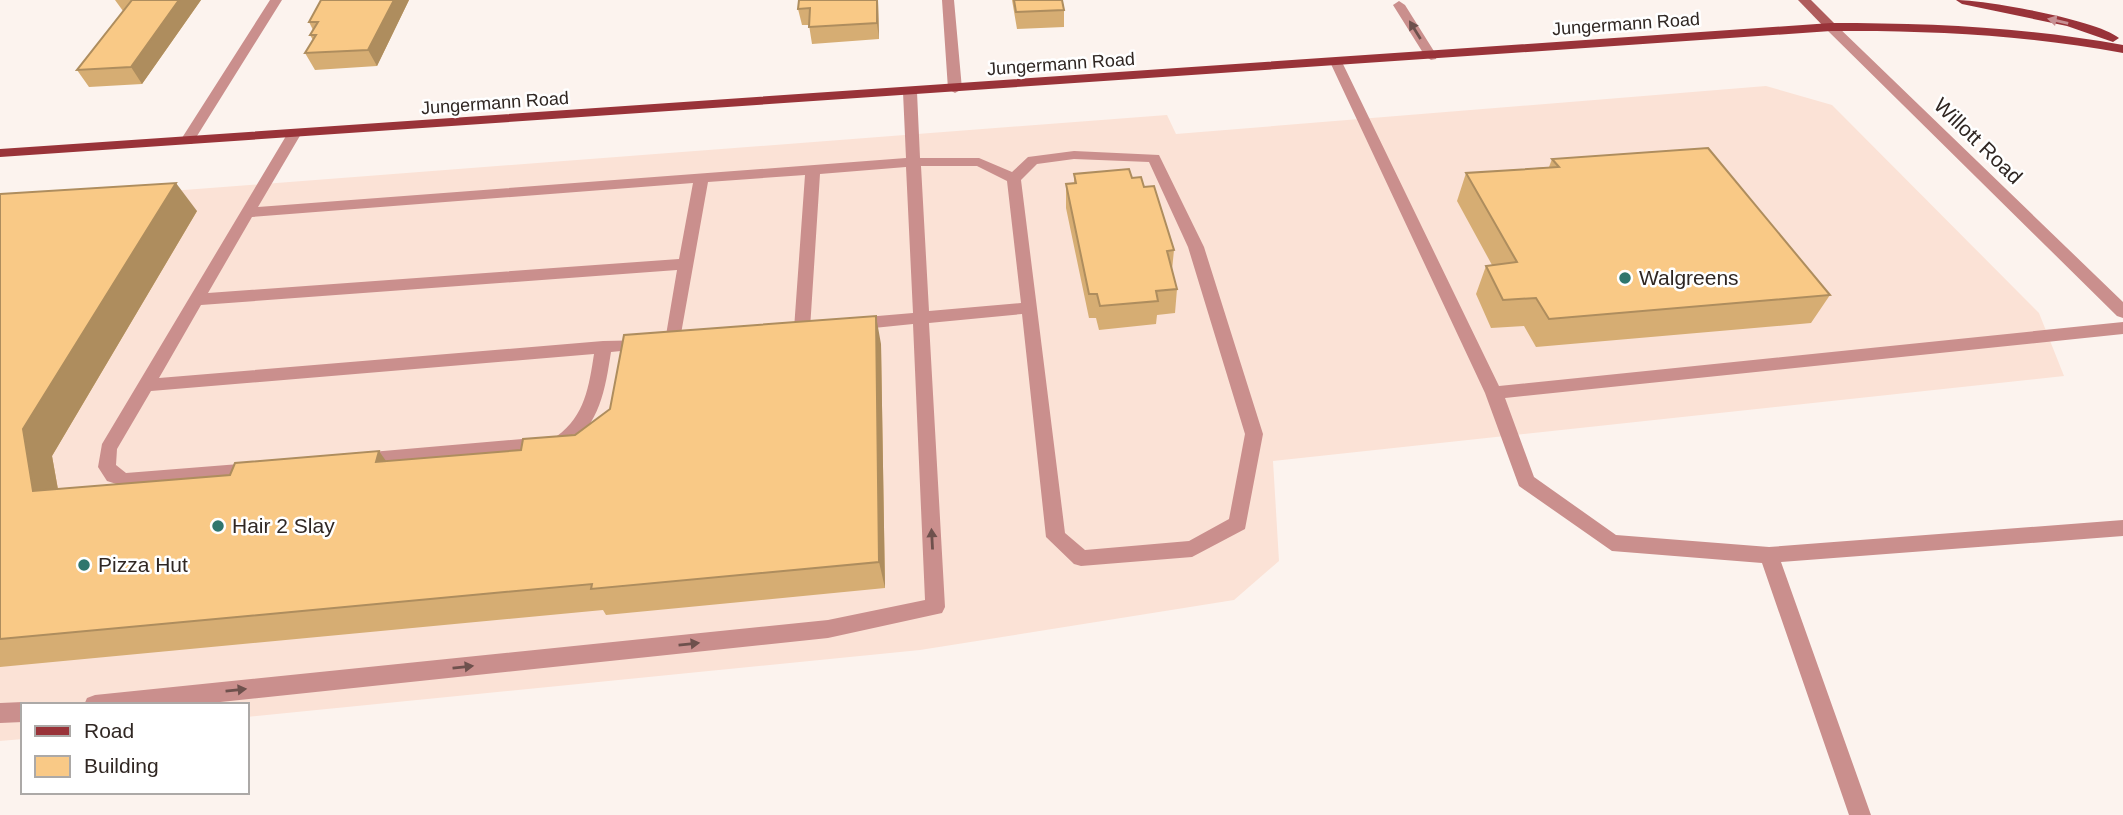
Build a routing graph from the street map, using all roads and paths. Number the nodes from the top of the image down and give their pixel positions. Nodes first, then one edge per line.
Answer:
1 (276, 0) edge
2 (948, 0) edge
3 (1804, 0) edge
4 (1962, 0) edge
5 (1399, 5) dead end
6 (1831, 27) junction
7 (2123, 41) edge
8 (2123, 48) edge
9 (1431, 56) junction
10 (1336, 62) junction
11 (955, 89) junction
12 (911, 92) junction
13 (294, 134) junction
14 (187, 141) junction
15 (0, 153) edge
16 (914, 162) junction
17 (813, 170) junction
18 (701, 178) junction
19 (1014, 179) junction
20 (247, 213) junction
21 (685, 264) junction
22 (194, 300) junction
23 (1029, 308) junction
24 (2123, 312) edge
25 (921, 318) junction
26 (842, 325) edge
27 (2123, 328) edge
28 (802, 329) edge
29 (603, 347) junction
30 (146, 385) junction
31 (1494, 393) junction
32 (343, 462) edge
33 (275, 468) edge
34 (2123, 528) edge
35 (1769, 555) junction
36 (114, 703) edge
37 (21, 712) edge
38 (0, 713) edge
39 (1860, 815) edge

1 - 14 street
2 - 11 street
3 - 6 main road, Willott Road
7 -> 4 main road
9 -> 5 street
6 - 8 main road, Jungermann Road
6 - 9 main road, Jungermann Road
6 - 24 street, Willott Road
9 - 10 main road, Jungermann Road
10 - 11 main road, Jungermann Road
10 - 31 street
11 - 12 main road, Jungermann Road
12 - 13 main road, Jungermann Road
12 - 16 street
13 - 14 main road, Jungermann Road
13 - 20 street
14 - 15 main road, Jungermann Road
16 - 17 street
16 - 19 street
16 - 25 street
17 - 18 street
17 - 28 street
18 - 20 street
18 - 21 street
19 - 23 street
19 - 23 street
20 - 22 street
21 - 22 street
21 - 29 street
22 - 30 street
23 - 25 street
25 - 26 street
36 -> 25 street
27 - 31 street
29 - 30 street
29 - 32 street
30 - 33 street
31 - 35 street
34 - 35 street
35 - 39 street
37 - 38 street

